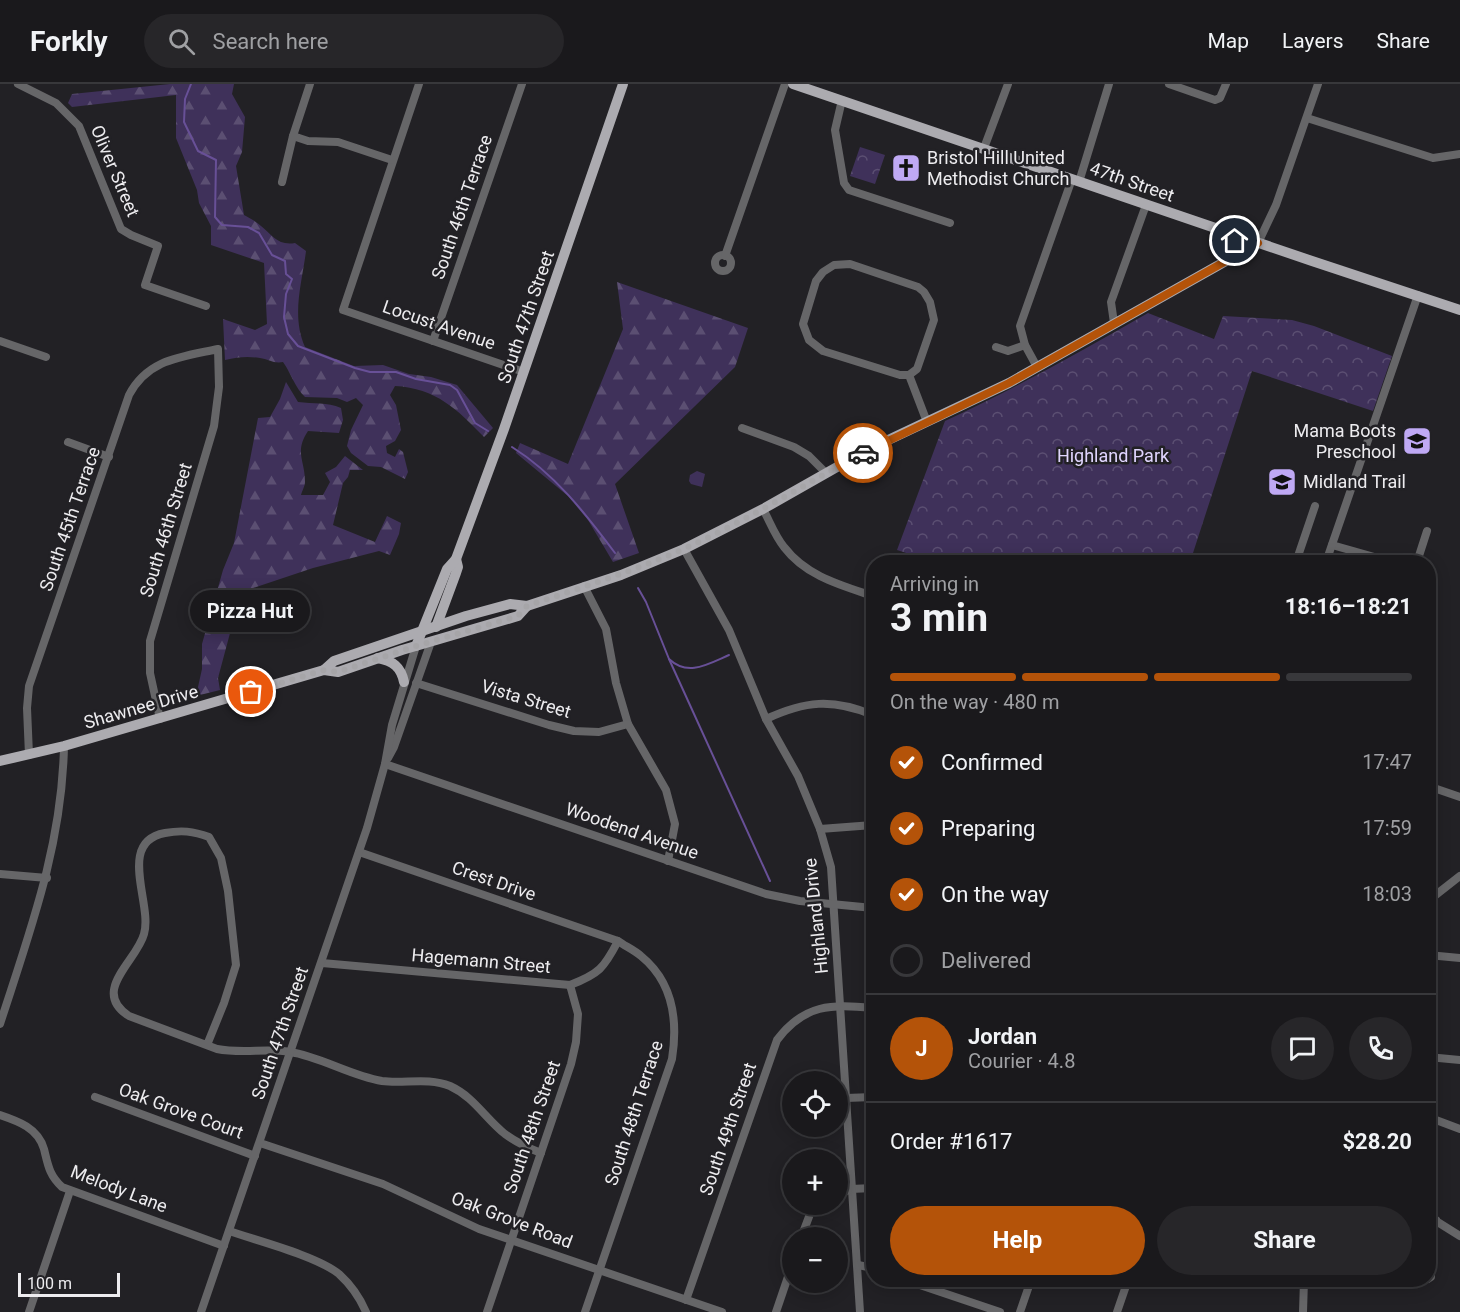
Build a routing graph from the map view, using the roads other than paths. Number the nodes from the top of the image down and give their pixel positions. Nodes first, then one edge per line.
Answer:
1 (18, 84) edge
2 (310, 84) edge
3 (419, 84) edge
4 (522, 84) edge
5 (623, 84) edge
6 (785, 84) edge
7 (794, 84) edge
8 (1008, 84) edge
9 (1109, 84) edge
10 (1169, 84) edge
11 (1226, 84) edge
12 (1318, 84) edge
13 (842, 100) junction
14 (1306, 118) junction
15 (293, 136) junction
16 (984, 148) junction
17 (1460, 154) edge
18 (392, 160) junction
19 (1075, 180) junction
20 (282, 182) dead end
21 (1146, 204) junction
22 (950, 223) dead end
23 (1231, 234) junction
24 (1258, 243) junction
25 (726, 256) dead end
26 (1229, 259) junction
27 (1418, 296) junction
28 (206, 306) dead end
29 (1460, 310) edge
30 (1114, 323) junction
31 (0, 341) edge
32 (433, 341) junction
33 (1025, 345) junction
34 (996, 347) dead end
35 (218, 350) joint
36 (46, 357) dead end
37 (1036, 367) junction
38 (524, 372) junction
39 (909, 375) junction
40 (927, 422) junction
41 (742, 428) dead end
42 (68, 442) dead end
43 (109, 457) junction
44 (826, 473) junction
45 (1316, 506) dead end
46 (763, 510) junction
47 (1427, 531) dead end
48 (1332, 545) junction
49 (684, 549) junction
50 (1298, 555) edge
51 (1328, 555) edge
52 (1367, 555) edge
53 (1419, 555) edge
54 (456, 559) junction
55 (584, 586) junction
56 (866, 594) edge
57 (447, 596) junction
58 (527, 606) junction
59 (466, 616) junction
60 (437, 625) junction
61 (422, 630) junction
62 (431, 642) junction
63 (416, 646) junction
64 (378, 658) junction
65 (324, 670) junction
66 (404, 682) junction
67 (416, 683) junction
68 (866, 712) edge
69 (159, 719) junction
70 (765, 719) junction
71 (628, 724) junction
72 (64, 746) junction
73 (29, 755) junction
74 (0, 761) edge
75 (385, 764) junction
76 (1436, 789) edge
77 (1460, 797) edge
78 (866, 826) edge
79 (820, 829) junction
80 (359, 852) junction
81 (668, 861) junction
82 (0, 874) edge
83 (1460, 876) edge
84 (47, 878) junction
85 (1436, 895) edge
86 (834, 904) junction
87 (866, 907) edge
88 (618, 941) junction
89 (1436, 956) edge
90 (1460, 958) edge
91 (322, 963) junction
92 (570, 985) junction
93 (841, 1005) junction
94 (866, 1007) edge
95 (0, 1024) edge
96 (207, 1045) junction
97 (291, 1052) junction
98 (1436, 1058) edge
99 (1460, 1060) edge
100 (845, 1071) edge
101 (95, 1097) dead end
102 (866, 1097) edge
103 (848, 1098) edge
104 (0, 1115) edge
105 (1436, 1120) edge
106 (1460, 1129) edge
107 (848, 1134) edge
108 (260, 1143) junction
109 (541, 1153) junction
110 (255, 1156) junction
111 (866, 1188) edge
112 (851, 1189) junction
113 (848, 1190) edge
114 (70, 1191) junction
115 (1436, 1221) edge
116 (229, 1231) junction
117 (1460, 1236) edge
118 (511, 1240) junction
119 (224, 1245) junction
120 (858, 1265) junction
121 (866, 1267) edge
122 (599, 1270) junction
123 (926, 1287) edge
124 (1029, 1287) edge
125 (1126, 1287) edge
126 (1304, 1287) edge
127 (782, 1293) edge
128 (686, 1300) junction
129 (29, 1312) edge
130 (201, 1312) edge
131 (366, 1312) edge
132 (487, 1312) edge
133 (585, 1312) edge
134 (722, 1312) edge
135 (776, 1312) edge
136 (860, 1312) edge
137 (1000, 1312) edge
138 (1020, 1312) edge
139 (1117, 1312) edge
140 (1303, 1312) edge

1 - 28 street, Oliver Street
2 - 15 street
3 - 18 street
4 - 32 street, South 46th Terrace
5 - 38 main road, South 47th Street
6 - 25 street
7 - 13 main road, 47th Street
8 - 16 street
9 - 19 street
10 - 11 street
12 - 14 street
13 - 16 main road, 47th Street
13 - 22 street
14 - 17 street
14 - 24 street
15 - 18 street
15 - 20 street
16 - 19 main road, 47th Street
18 - 32 street, Locust Avenue
19 - 21 main road, 47th Street
19 - 33 street
21 - 23 main road, 47th Street
21 - 30 street
23 - 24 main road, 47th Street
23 - 26 main road
24 - 26 main road, Shawnee Drive
24 - 27 main road, 47th Street
26 - 30 main road, Shawnee Drive
27 - 29 main road, 47th Street
27 - 48 street
30 - 37 main road, Shawnee Drive
31 - 36 street
32 - 38 street, Locust Avenue
33 - 34 street
33 - 37 street
35 - 43 street, South 45th Terrace
35 - 69 street, South 46th Street
37 - 40 main road, Shawnee Drive
38 - 54 main road, South 47th Street
39 - 39 street
39 - 40 street
40 - 44 main road, Shawnee Drive
41 - 44 street
42 - 43 street
43 - 73 street, South 45th Terrace
44 - 46 main road, Shawnee Drive
45 - 50 street
46 - 49 main road, Shawnee Drive
46 - 56 street
47 - 53 street
48 - 51 street
48 - 52 street
49 - 55 main road, Shawnee Drive
49 - 70 street, Highland Drive
54 - 57 main road, South 47th Street
54 - 61 main road, South 47th Street
55 - 58 main road, Shawnee Drive
55 - 71 street
57 - 59 main road
57 - 60 main road, South 47th Street
58 - 59 main road, Shawnee Drive
58 - 62 main road, Shawnee Drive
59 - 60 main road, Shawnee Drive
60 - 61 main road, Shawnee Drive
60 - 62 main road, South 47th Street
61 - 63 main road, South 47th Street
61 - 65 main road, Shawnee Drive
62 - 63 main road, Shawnee Drive
62 - 67 street, South 47th Street
63 - 64 main road, Shawnee Drive
63 - 66 street, South 47th Street
64 - 65 main road, Shawnee Drive
64 - 66 main road
65 - 69 main road, Shawnee Drive
66 - 75 street, South 47th Street
67 - 71 street, Vista Street
67 - 75 street, South 47th Street
68 - 70 street
69 - 72 main road, Shawnee Drive
70 - 79 street, Highland Drive
71 - 81 street
72 - 73 main road, Shawnee Drive
72 - 84 street
73 - 74 main road, Shawnee Drive
75 - 80 street, South 47th Street
75 - 81 street, Woodend Avenue
76 - 77 street
78 - 79 street
79 - 86 street, Highland Drive
80 - 88 street, Crest Drive
80 - 91 street, South 47th Street
81 - 86 street, Woodend Avenue
82 - 84 street
83 - 85 street
84 - 95 street
86 - 87 street, Woodend Avenue
86 - 93 street, Highland Drive
88 - 92 street, Hagemann Street
88 - 122 street, South 48th Terrace
89 - 90 street
91 - 92 street, Hagemann Street
91 - 97 street, South 47th Street
92 - 109 street, South 48th Street
93 - 94 street
93 - 100 street, Highland Drive
93 - 128 street, South 49th Street
96 - 96 street
96 - 97 street
97 - 108 street, South 47th Street
97 - 109 street
98 - 99 street
101 - 110 street, Oak Grove Court
102 - 103 street
104 - 114 street, Melody Lane
105 - 106 street
107 - 112 street, Highland Drive
108 - 110 street, South 47th Street
108 - 118 street, Oak Grove Road
109 - 118 street, South 48th Street
110 - 116 street, South 47th Street
111 - 112 street
112 - 113 street
112 - 120 street, Highland Drive
114 - 119 street, Melody Lane
114 - 129 street
115 - 117 street
116 - 119 street, South 47th Street
116 - 131 street
118 - 122 street, Oak Grove Road
118 - 132 street, South 48th Street
119 - 130 street, South 47th Street
120 - 121 street
120 - 136 street, Highland Drive
122 - 128 street, Oak Grove Road
122 - 133 street, South 48th Terrace
123 - 137 street
124 - 138 street
125 - 139 street
126 - 140 street
127 - 135 street
128 - 134 street, Oak Grove Road

